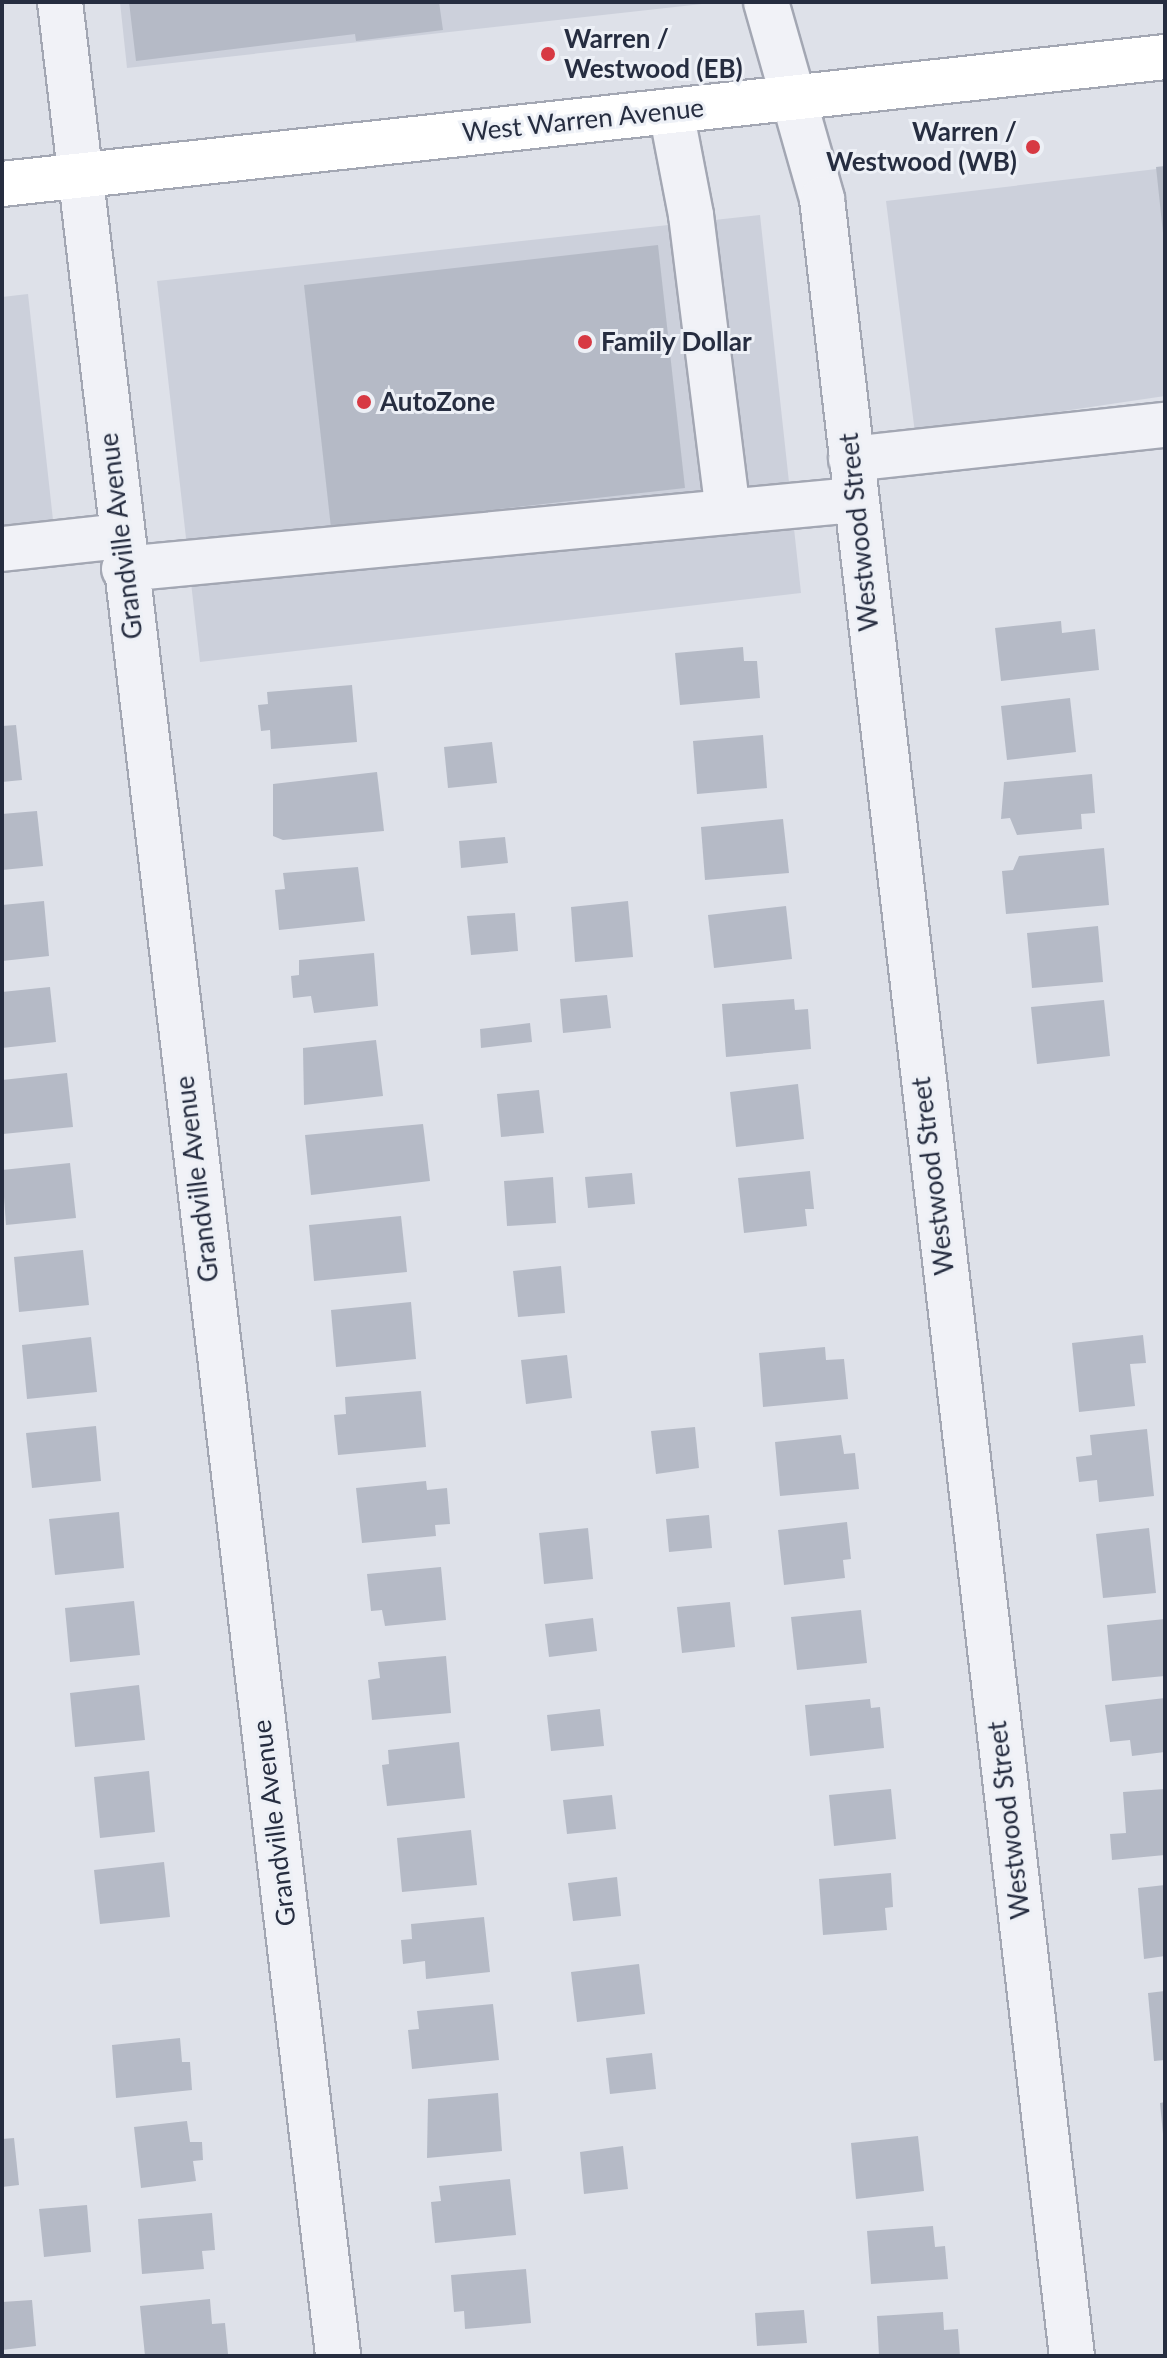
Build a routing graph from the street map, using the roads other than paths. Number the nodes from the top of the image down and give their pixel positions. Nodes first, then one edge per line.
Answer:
1 (60, 2) edge
2 (766, 2) edge
3 (1165, 57) edge
4 (791, 97) junction
5 (671, 111) junction
6 (79, 175) junction
7 (2, 184) edge
8 (1165, 425) edge
9 (852, 479) junction
10 (728, 512) junction
11 (2, 549) edge
12 (123, 553) junction
13 (338, 2356) edge
14 (1072, 2356) edge

1 - 6 street, Grandville Avenue
2 - 4 street, Westwood Street
3 - 4 main road, West Warren Avenue
4 - 5 main road, West Warren Avenue
4 - 9 street, Westwood Street
5 - 6 main road, West Warren Avenue
5 - 10 street
6 - 7 main road, West Warren Avenue
6 - 12 street, Grandville Avenue
8 - 9 street
9 - 10 street
9 - 14 street, Westwood Street
10 - 12 street
11 - 12 street
12 - 13 street, Grandville Avenue

